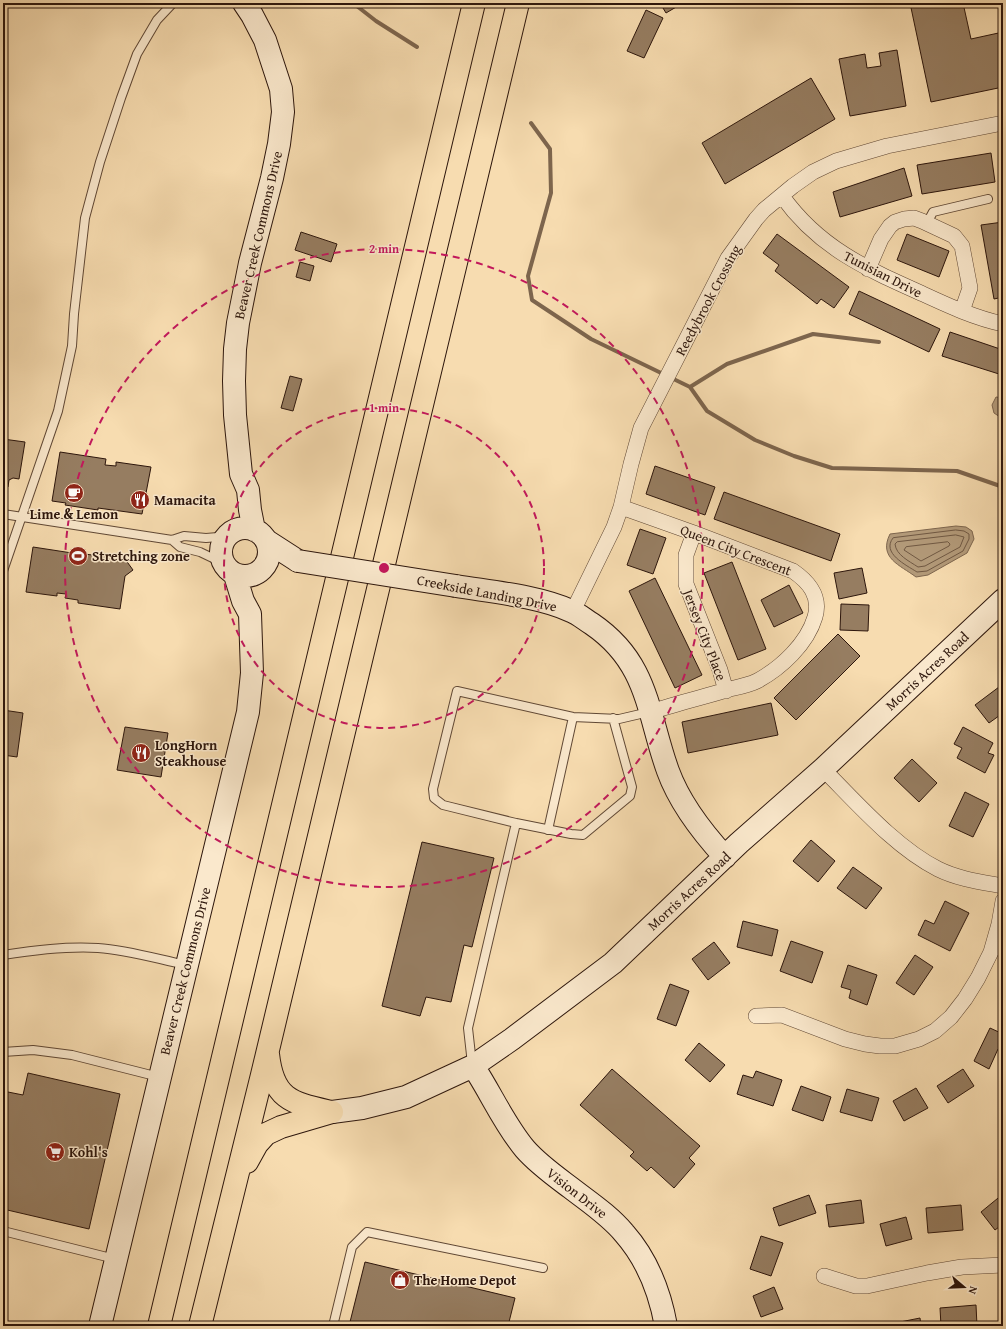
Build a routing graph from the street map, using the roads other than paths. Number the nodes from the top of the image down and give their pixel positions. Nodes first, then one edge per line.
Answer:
1 (172, 3) edge
2 (244, 3) edge
3 (474, 3) edge
4 (518, 3) edge
5 (1003, 123) edge
6 (782, 196) junction
7 (988, 199) dead end
8 (927, 223) junction
9 (868, 269) junction
10 (962, 311) junction
11 (1003, 324) edge
12 (241, 474) junction
13 (621, 507) junction
14 (3, 514) edge
15 (22, 517) junction
16 (694, 533) junction
17 (229, 534) junction
18 (260, 535) junction
19 (172, 540) junction
20 (298, 560) junction
21 (263, 568) junction
22 (229, 569) junction
23 (3, 571) edge
24 (1003, 600) edge
25 (573, 611) junction
26 (250, 614) junction
27 (726, 691) junction
28 (651, 712) junction
29 (573, 717) junction
30 (613, 718) junction
31 (822, 770) junction
32 (516, 823) junction
33 (548, 830) junction
34 (725, 857) junction
35 (1003, 886) edge
36 (1003, 901) edge
37 (3, 955) edge
38 (187, 965) junction
39 (756, 1016) dead end
40 (268, 1050) junction
41 (3, 1052) edge
42 (473, 1066) junction
43 (160, 1077) junction
44 (332, 1112) junction
45 (234, 1190) junction
46 (3, 1231) edge
47 (116, 1259) junction
48 (1003, 1265) edge
49 (543, 1268) dead end
50 (824, 1276) dead end
51 (100, 1326) edge
52 (159, 1326) edge
53 (200, 1326) edge
54 (333, 1326) edge
55 (666, 1326) edge

1 - 15 lane
2 - 12 street, Beaver Creek Commons Drive
3 - 52 highway
4 - 40 highway
5 - 6 street, Reedybrook Crossing
6 - 9 street, Tunisian Drive
6 - 13 street, Reedybrook Crossing
7 - 8 lane
8 - 9 street
8 - 10 street
9 - 10 street, Tunisian Drive
10 - 11 street, Tunisian Drive
12 - 17 street, Beaver Creek Commons Drive
12 - 18 street, Beaver Creek Commons Drive
13 - 16 street, Queen City Crescent
13 - 25 street, Reedybrook Crossing
14 - 15 lane
15 - 19 lane
15 - 23 lane
16 - 27 street, Jersey City Place
16 - 27 street, Queen City Crescent
17 - 18 street
17 - 19 lane
17 - 22 street
18 - 20 street, Creekside Landing Drive
18 - 21 street
19 - 22 lane
20 - 21 street, Creekside Landing Drive
20 - 25 street, Creekside Landing Drive, bridge
21 - 22 street
21 - 26 street, Beaver Creek Commons Drive
22 - 26 street, Beaver Creek Commons Drive
24 - 31 street, Morris Acres Road
25 - 28 street, Creekside Landing Drive
26 - 38 street, Beaver Creek Commons Drive
27 - 28 street, Queen City Crescent
28 - 30 lane
28 - 34 street, Creekside Landing Drive
29 - 30 lane
29 - 32 lane
29 - 33 lane
30 - 33 lane
31 - 34 street, Morris Acres Road
31 - 35 street
32 - 33 lane
32 - 42 lane
34 - 42 street, Morris Acres Road
36 - 39 street
37 - 38 lane
38 - 43 street, Beaver Creek Commons Drive
40 - 44 highway
40 - 45 highway
41 - 43 lane
42 - 44 street, Morris Acres Road
42 - 55 street, Vision Drive
43 - 47 street, Beaver Creek Commons Drive
44 - 45 highway
45 - 53 highway
46 - 47 lane
47 - 51 street, Beaver Creek Commons Drive
48 - 50 street
49 - 54 lane

